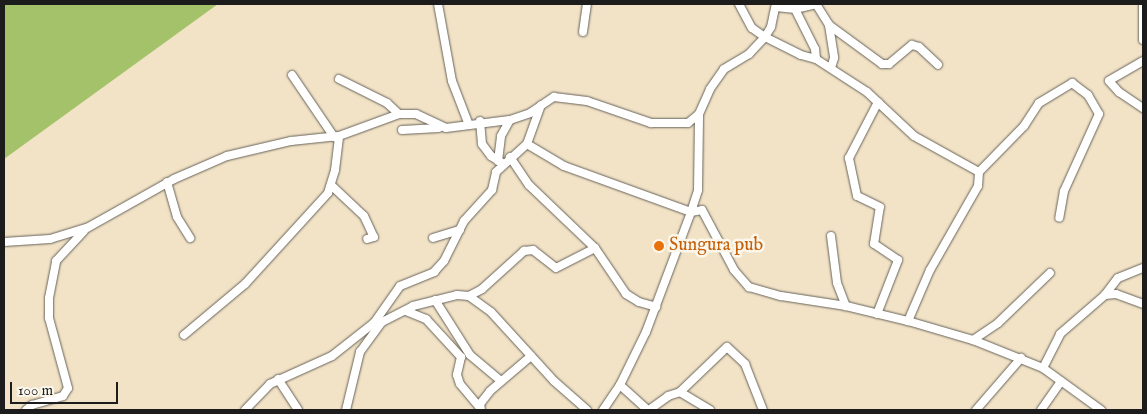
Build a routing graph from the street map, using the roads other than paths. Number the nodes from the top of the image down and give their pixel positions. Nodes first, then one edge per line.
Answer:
1 (438, 4) edge
2 (587, 4) edge
3 (739, 4) edge
4 (816, 4) edge
5 (1142, 4) edge
6 (776, 6) edge
7 (794, 10) junction
8 (829, 25) junction
9 (582, 32) dead end
10 (765, 37) junction
11 (1143, 40) edge
12 (816, 59) junction
13 (1143, 61) edge
14 (938, 64) dead end
15 (831, 68) junction
16 (292, 75) dead end
17 (338, 78) dead end
18 (878, 102) junction
19 (541, 105) junction
20 (1143, 108) edge
21 (399, 114) junction
22 (699, 114) junction
23 (510, 120) junction
24 (480, 121) junction
25 (469, 125) junction
26 (446, 128) junction
27 (402, 130) dead end
28 (336, 137) junction
29 (526, 144) junction
30 (510, 157) junction
31 (501, 163) junction
32 (979, 172) junction
33 (168, 182) junction
34 (331, 185) junction
35 (692, 212) junction
36 (1059, 218) dead end
37 (87, 228) junction
38 (460, 230) junction
39 (831, 236) dead end
40 (190, 238) dead end
41 (433, 238) dead end
42 (367, 239) dead end
43 (4, 242) edge
44 (595, 248) junction
45 (1143, 268) edge
46 (1050, 273) dead end
47 (1105, 295) junction
48 (470, 296) junction
49 (435, 300) junction
50 (1143, 304) edge
51 (846, 306) junction
52 (656, 307) junction
53 (402, 310) junction
54 (877, 314) junction
55 (908, 320) junction
56 (378, 323) junction
57 (184, 335) dead end
58 (973, 340) junction
59 (531, 356) junction
60 (1021, 358) junction
61 (1043, 368) junction
62 (278, 379) junction
63 (1062, 381) junction
64 (501, 382) junction
65 (620, 386) junction
66 (680, 392) junction
67 (480, 409) edge
68 (26, 410) edge
69 (245, 410) edge
70 (298, 410) edge
71 (346, 410) edge
72 (587, 410) edge
73 (603, 410) edge
74 (646, 410) edge
75 (710, 410) edge
76 (763, 410) edge
77 (976, 410) edge
78 (1041, 410) edge
79 (1101, 410) edge

1 - 25 street
2 - 9 street
3 - 10 street
4 - 7 street
4 - 8 street
5 - 11 street
6 - 7 street
6 - 10 street
7 - 12 street
8 - 14 street
8 - 15 street
10 - 12 street
10 - 22 street
12 - 15 street
13 - 20 street
15 - 18 street
16 - 28 street
17 - 21 street
18 - 32 street
18 - 54 street
19 - 22 street
19 - 23 street
19 - 29 street
21 - 26 street
21 - 28 street
22 - 35 street
23 - 24 street
23 - 31 street
24 - 25 street
24 - 31 street
25 - 26 street
26 - 27 street
28 - 33 street
28 - 34 street
29 - 30 street
29 - 35 street
30 - 31 street
30 - 44 street
31 - 38 street
32 - 36 street
32 - 55 street
33 - 37 street
33 - 40 street
34 - 42 street
34 - 57 street
35 - 51 street
35 - 52 street
37 - 43 street
37 - 68 street
38 - 41 street
38 - 56 street
39 - 51 street
44 - 48 street
44 - 52 street
45 - 47 street
46 - 58 street
47 - 50 street
47 - 61 street
48 - 49 street
48 - 59 street
49 - 53 street
49 - 64 street
51 - 54 street
52 - 65 street
53 - 56 street
53 - 67 street
54 - 55 street
55 - 58 street
56 - 62 street
56 - 71 street
58 - 60 street
59 - 64 street
59 - 72 street
60 - 61 street
60 - 77 street
61 - 63 street
62 - 69 street
62 - 70 street
63 - 78 street
63 - 79 street
64 - 67 street
65 - 73 street
65 - 74 street
66 - 74 street
66 - 75 street
66 - 76 street

